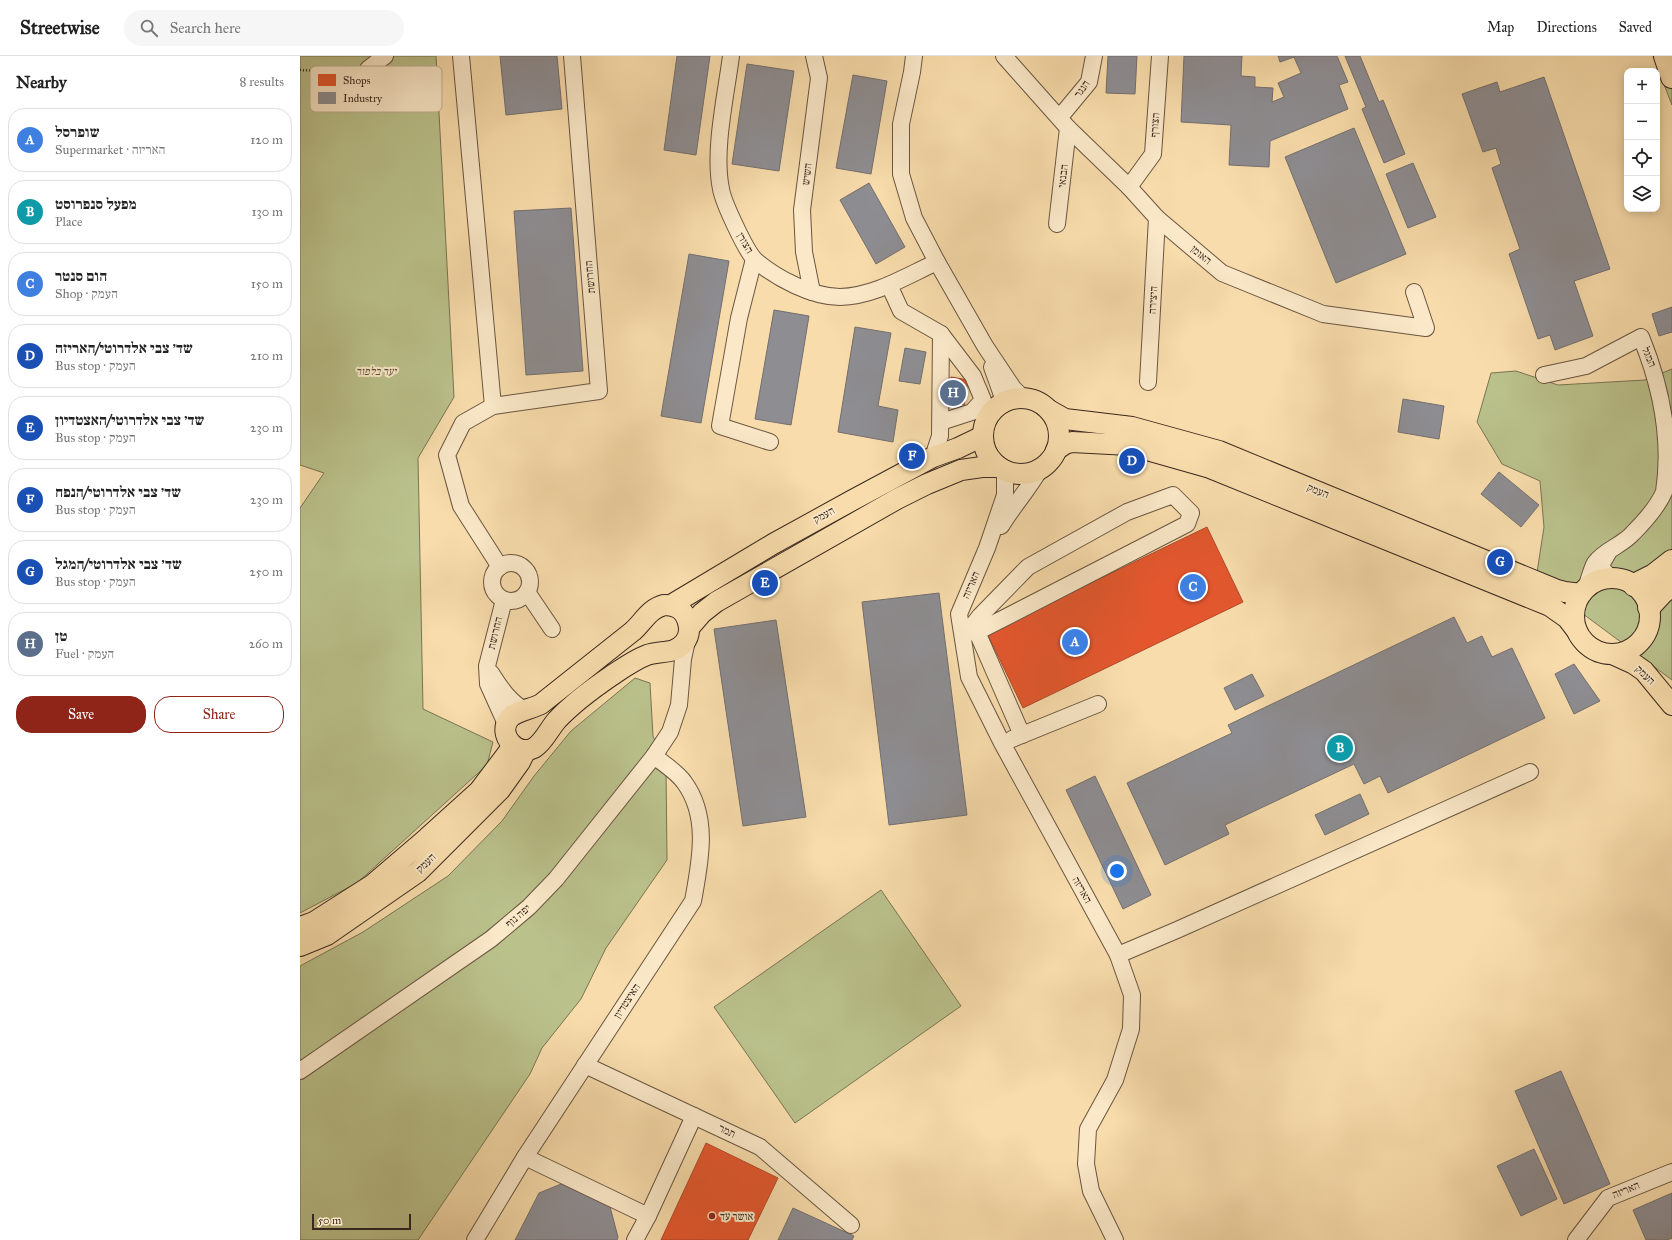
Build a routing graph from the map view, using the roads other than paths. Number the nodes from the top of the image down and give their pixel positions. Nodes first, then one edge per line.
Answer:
1 (384, 56) edge
2 (461, 56) edge
3 (572, 56) edge
4 (731, 56) edge
5 (814, 56) edge
6 (922, 56) edge
7 (1005, 56) edge
8 (1094, 56) edge
9 (1160, 56) edge
10 (1665, 56) edge
11 (913, 64) edge
12 (372, 66) edge
13 (1672, 77) edge
14 (1064, 122) junction
15 (1129, 187) junction
16 (1158, 218) junction
17 (1057, 224) dead end
18 (754, 259) junction
19 (937, 262) junction
20 (889, 285) junction
21 (812, 292) junction
22 (1414, 292) dead end
23 (941, 334) junction
24 (985, 346) junction
25 (1544, 374) dead end
26 (1148, 382) dead end
27 (1022, 397) junction
28 (1002, 402) junction
29 (493, 406) junction
30 (1049, 410) junction
31 (940, 422) junction
32 (983, 436) junction
33 (770, 442) dead end
34 (1056, 450) junction
35 (934, 457) junction
36 (1002, 468) junction
37 (1040, 469) junction
38 (987, 548) junction
39 (1608, 551) junction
40 (1672, 561) edge
41 (500, 567) junction
42 (1611, 578) junction
43 (1634, 585) junction
44 (1672, 585) edge
45 (1583, 591) junction
46 (527, 592) junction
47 (504, 600) junction
48 (671, 605) junction
49 (1649, 607) junction
50 (552, 629) dead end
51 (1577, 631) junction
52 (689, 632) junction
53 (977, 632) junction
54 (962, 638) junction
55 (1641, 642) junction
56 (660, 652) junction
57 (1612, 654) junction
58 (487, 666) junction
59 (1672, 701) edge
60 (1098, 704) dead end
61 (679, 705) junction
62 (1672, 705) edge
63 (526, 711) junction
64 (506, 724) junction
65 (1022, 735) junction
66 (1002, 743) junction
67 (520, 748) junction
68 (654, 756) junction
69 (1530, 772) dead end
70 (300, 928) edge
71 (300, 946) edge
72 (1118, 955) junction
73 (585, 1065) junction
74 (300, 1071) edge
75 (694, 1116) junction
76 (525, 1157) junction
77 (1672, 1172) edge
78 (648, 1216) junction
79 (851, 1225) dead end
80 (475, 1240) edge
81 (635, 1240) edge
82 (1115, 1240) edge
83 (1576, 1240) edge

1 - 12 street
2 - 29 street
3 - 29 street, החרושת
4 - 18 street, הצורן
5 - 21 street, השיש
6 - 11 street
7 - 14 street, האומן
8 - 14 street, הנגר
9 - 15 street, הצורף
10 - 13 highway
11 - 19 street
14 - 15 street, האומן
14 - 17 street, הבנאי
15 - 16 street, האומן
16 - 22 street, האומן
16 - 26 street, היצירה
18 - 21 street, הצורן
18 - 33 street
19 - 20 street, הצורן
19 - 24 street
20 - 21 street, הצורן
20 - 23 street
23 - 31 street
23 - 31 street
24 - 27 street
24 - 28 street
25 - 39 street, המגל
27 - 28 main road
27 - 30 main road
28 - 32 main road
29 - 41 street, החרושת
30 - 34 main road
30 - 45 main road, העמק
31 - 35 street
32 - 35 main road, העמק
32 - 36 main road
34 - 37 main road
34 - 51 main road, העמק
35 - 48 main road, העמק
36 - 37 main road
36 - 38 street, האריזה
36 - 52 main road, העמק
37 - 38 street, האריזה
38 - 54 street, האריזה
39 - 42 street
39 - 45 street, המגל
40 - 43 highway
41 - 46 street
41 - 47 street
42 - 43 main road
42 - 45 main road
43 - 49 main road
44 - 49 highway
45 - 51 main road
46 - 47 street
46 - 50 street
47 - 58 street, החרושת
48 - 52 main road
48 - 63 main road, העמק
49 - 55 main road
51 - 57 main road
52 - 56 main road, העמק
52 - 61 street, יפה נוף
53 - 54 street
53 - 54 street
53 - 65 street
54 - 66 street, האריזה
55 - 57 main road
55 - 59 main road, העמק
56 - 61 street, יפה נוף
56 - 67 main road, העמק
57 - 62 main road, העמק
58 - 63 street
58 - 64 street, החרושת
60 - 65 street
61 - 68 street, יפה נוף
63 - 64 main road, העמק
64 - 67 main road
65 - 66 street
66 - 72 street, האריזה
67 - 70 main road, העמק
67 - 71 main road, העמק
68 - 73 street, האיצטדיון
68 - 74 street, יפה נוף
69 - 72 street
72 - 82 street, האריזה
73 - 75 street, תמר
73 - 76 street, האיצטדיון
75 - 78 street
75 - 79 street, תמר
76 - 78 street
76 - 80 street, האיצטדיון
77 - 83 street, האריזה
78 - 81 street

